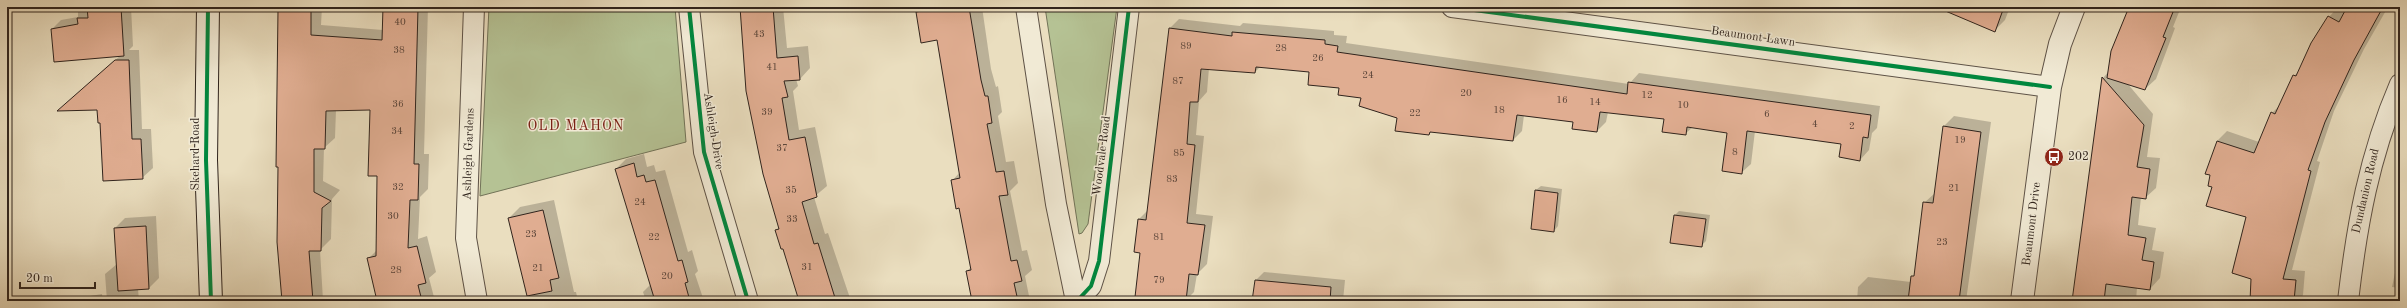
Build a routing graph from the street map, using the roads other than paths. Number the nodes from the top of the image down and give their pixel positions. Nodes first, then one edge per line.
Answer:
1 (208, 7) edge
2 (474, 7) edge
3 (689, 7) edge
4 (1026, 7) edge
5 (1129, 7) edge
6 (1452, 7) edge
7 (2074, 7) edge
8 (2400, 84) edge
9 (2050, 87) junction
10 (211, 301) edge
11 (477, 301) edge
12 (748, 301) edge
13 (1076, 301) edge
14 (2022, 301) edge
15 (2348, 301) edge

1 - 10 street, Skehard Road
2 - 11 street, Ashleigh Gardens
3 - 12 street, Ashleigh Drive
4 - 13 street, Woodvale Road
5 - 13 street, Woodvale Road
6 - 9 street, Beaumont Lawn
7 - 9 street, Beaumont Drive
8 - 15 street, Dundanion Road
9 - 14 street, Beaumont Drive

